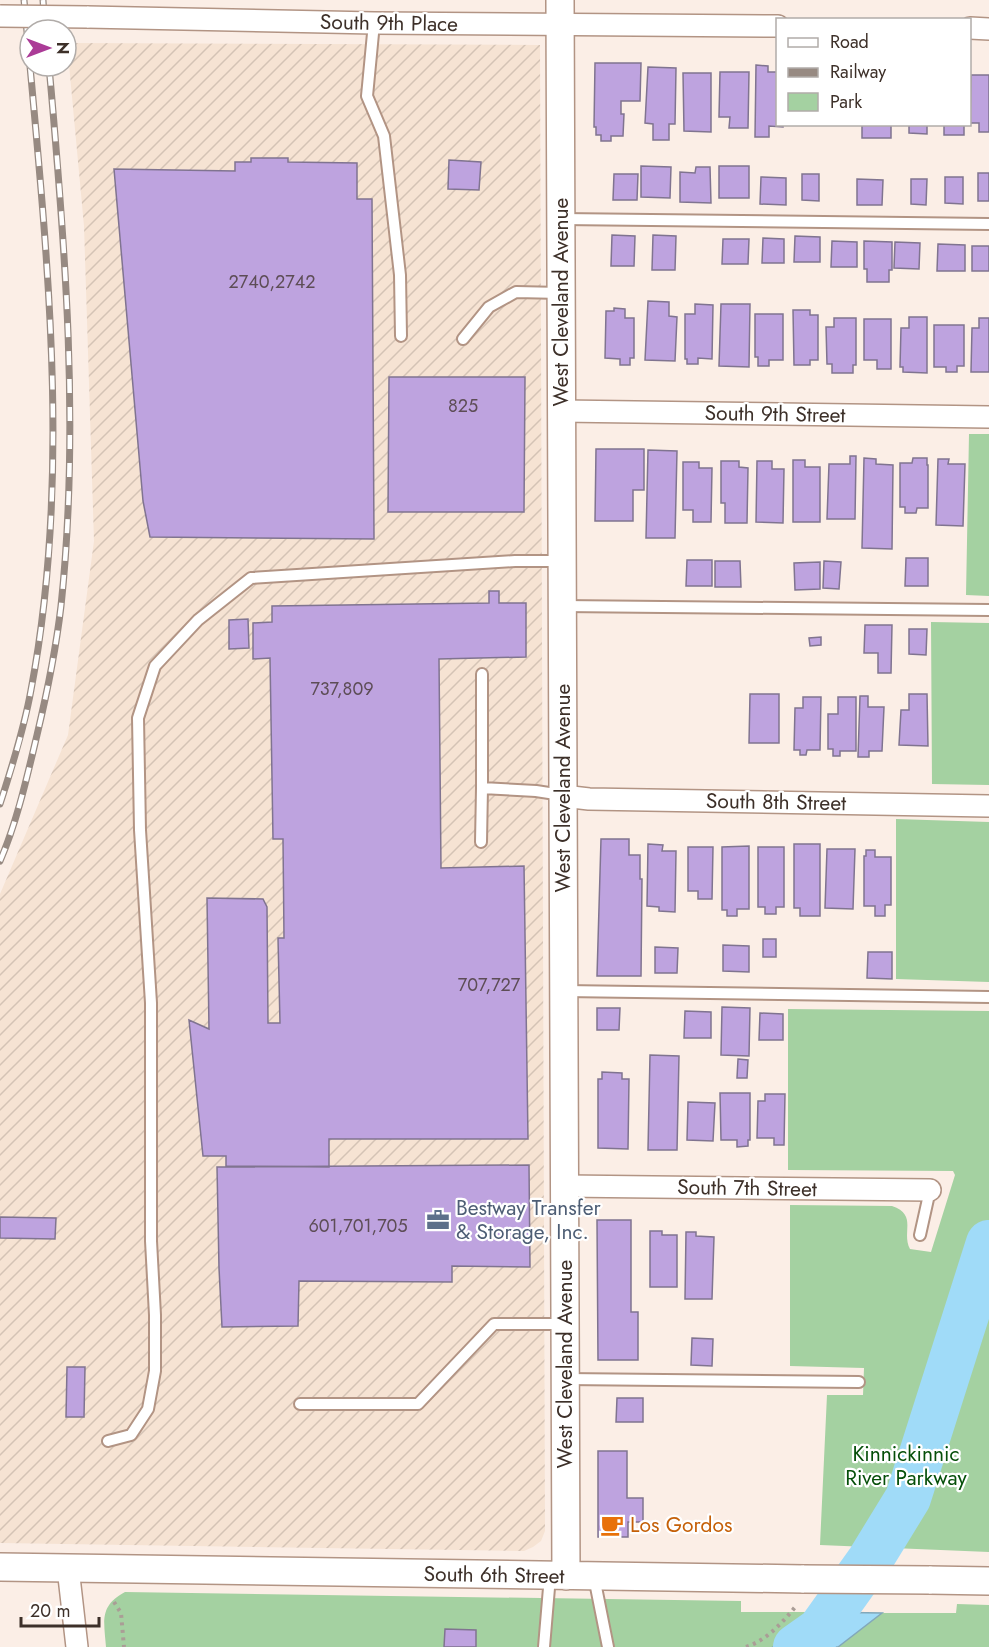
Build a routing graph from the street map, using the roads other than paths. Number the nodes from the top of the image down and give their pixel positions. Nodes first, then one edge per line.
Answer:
1 (560, 12) edge
2 (0, 16) edge
3 (374, 23) junction
4 (776, 26) edge
5 (971, 28) edge
6 (989, 29) edge
7 (560, 219) junction
8 (989, 224) edge
9 (561, 293) junction
10 (401, 336) dead end
11 (463, 339) dead end
12 (561, 411) junction
13 (989, 417) edge
14 (562, 561) junction
15 (562, 606) junction
16 (989, 610) edge
17 (482, 674) dead end
18 (482, 788) junction
19 (563, 795) junction
20 (989, 806) edge
21 (481, 842) dead end
22 (564, 992) junction
23 (989, 998) edge
24 (564, 1186) junction
25 (930, 1190) joint
26 (920, 1235) dead end
27 (564, 1324) junction
28 (565, 1379) junction
29 (859, 1382) dead end
30 (300, 1404) dead end
31 (108, 1441) dead end
32 (0, 1567) edge
33 (68, 1568) junction
34 (558, 1576) junction
35 (594, 1577) junction
36 (989, 1581) edge
37 (77, 1647) edge
38 (544, 1647) edge
39 (608, 1647) edge

1 - 3 street, South 9th Place
1 - 4 street, South 9th Place
1 - 7 street, West Cleveland Avenue
2 - 3 street, South 9th Place, bridge
3 - 10 lane
5 - 6 street
7 - 8 lane
7 - 9 street, West Cleveland Avenue
9 - 11 lane
9 - 12 street, West Cleveland Avenue
12 - 13 street, South 9th Street
12 - 14 street, West Cleveland Avenue
14 - 15 street, West Cleveland Avenue
14 - 31 lane
15 - 16 lane
15 - 19 street, West Cleveland Avenue
17 - 18 lane
18 - 19 lane
18 - 21 lane
19 - 20 street, South 8th Street
19 - 22 street, West Cleveland Avenue
22 - 23 lane
22 - 24 street, West Cleveland Avenue
24 - 25 street, South 7th Street
24 - 27 street, West Cleveland Avenue
25 - 26 lane
27 - 28 street, West Cleveland Avenue
27 - 30 lane
28 - 29 lane
28 - 34 street, West Cleveland Avenue
32 - 33 street, South 6th Street
33 - 34 street, South 6th Street
33 - 37 street
34 - 35 street, South 6th Street
34 - 38 lane
35 - 36 street, South 6th Street, bridge
35 - 39 lane

